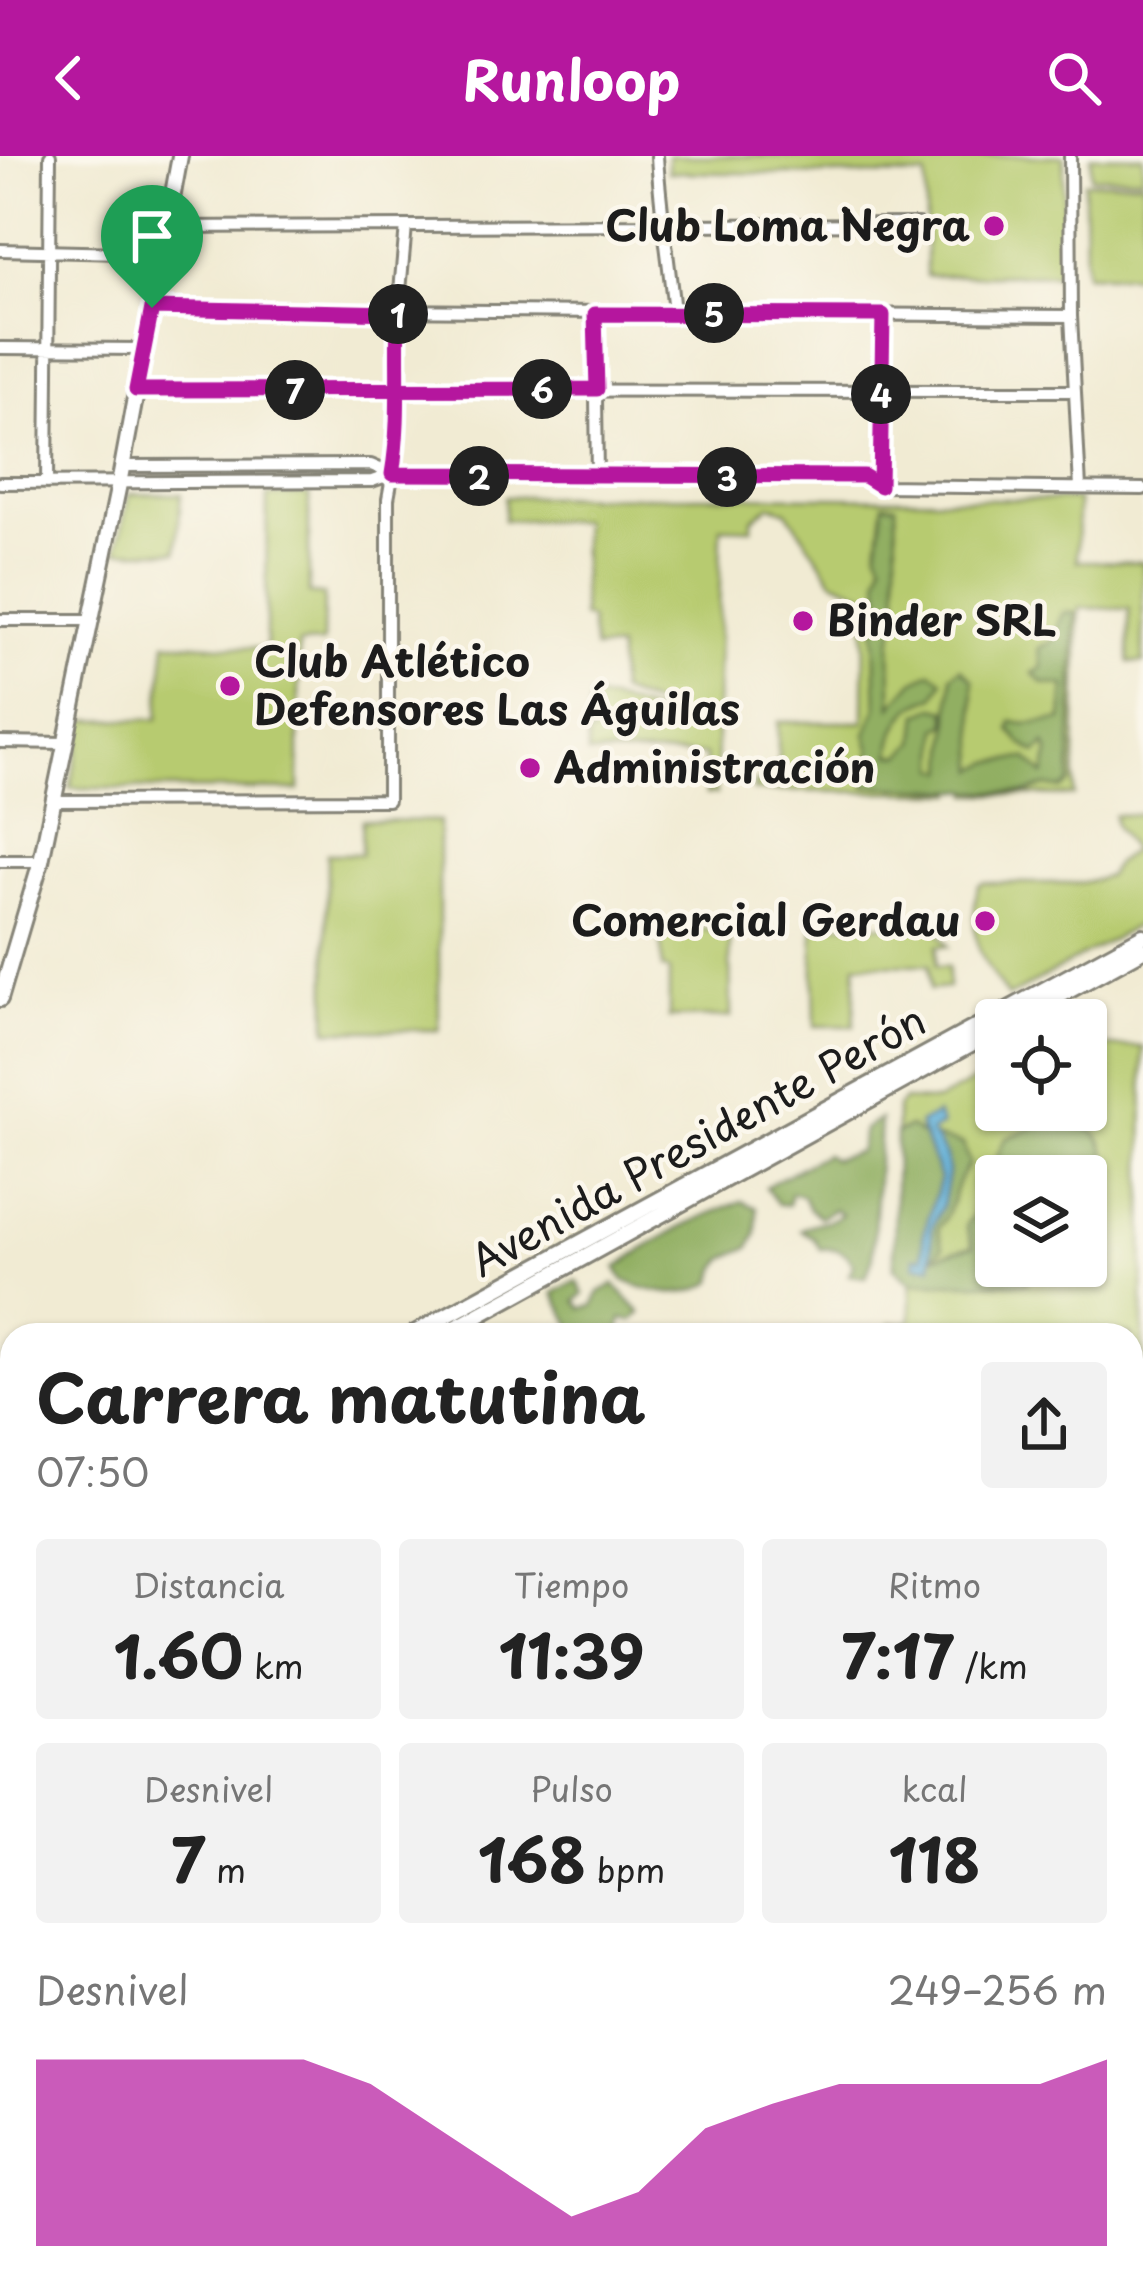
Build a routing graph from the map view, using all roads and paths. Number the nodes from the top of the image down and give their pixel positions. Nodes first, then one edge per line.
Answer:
1 (50, 156) edge
2 (180, 156) edge
3 (657, 156) edge
4 (1070, 156) edge
5 (918, 224) dead end
6 (406, 226) junction
7 (663, 226) junction
8 (166, 227) junction
9 (0, 250) edge
10 (49, 252) junction
11 (162, 254) junction
12 (152, 308) junction
13 (398, 313) junction
14 (674, 313) junction
15 (595, 314) junction
16 (883, 315) junction
17 (1071, 316) junction
18 (0, 348) edge
19 (48, 348) junction
20 (144, 350) junction
21 (395, 389) junction
22 (597, 389) junction
23 (136, 390) junction
24 (881, 390) junction
25 (1073, 391) junction
26 (122, 466) junction
27 (392, 474) junction
28 (597, 478) junction
29 (0, 483) edge
30 (47, 483) junction
31 (119, 484) junction
32 (880, 486) junction
33 (1080, 488) junction
34 (1143, 489) edge
35 (0, 620) edge
36 (91, 620) junction
37 (0, 742) edge
38 (66, 743) junction
39 (53, 801) junction
40 (0, 861) edge
41 (41, 861) junction
42 (1143, 936) edge
43 (1143, 950) edge
44 (0, 999) edge
45 (1053, 999) edge
46 (975, 1042) edge
47 (434, 1323) edge
48 (464, 1323) edge

1 - 10 street
2 - 8 main road
3 - 7 street
4 - 17 street
5 - 7 street
6 - 7 street
6 - 8 street
6 - 13 street
7 - 14 street
8 - 11 main road
9 - 10 street
10 - 11 street
10 - 19 street
11 - 12 main road
12 - 13 street
12 - 20 main road
13 - 15 street
13 - 21 street
14 - 15 street
14 - 16 street
15 - 22 street
16 - 17 street
16 - 24 street
17 - 25 street
18 - 19 street
19 - 20 street
19 - 30 street
20 - 23 main road
21 - 22 street
21 - 23 street
21 - 27 street
22 - 24 street
22 - 28 street
23 - 26 main road
24 - 25 street
24 - 32 street
25 - 33 street
26 - 27 street
26 - 31 main road
27 - 28 street
27 - 31 street
27 - 39 street
28 - 32 street
29 - 30 street
30 - 31 street
31 - 36 main road
32 - 33 street
33 - 34 street
35 - 36 street
36 - 38 main road
37 - 38 street
38 - 39 main road
39 - 41 main road
40 - 41 street
41 - 44 main road
42 - 47 main road, Avenida Presidente Perón
43 - 45 main road
46 - 48 main road, Avenida Presidente Perón

